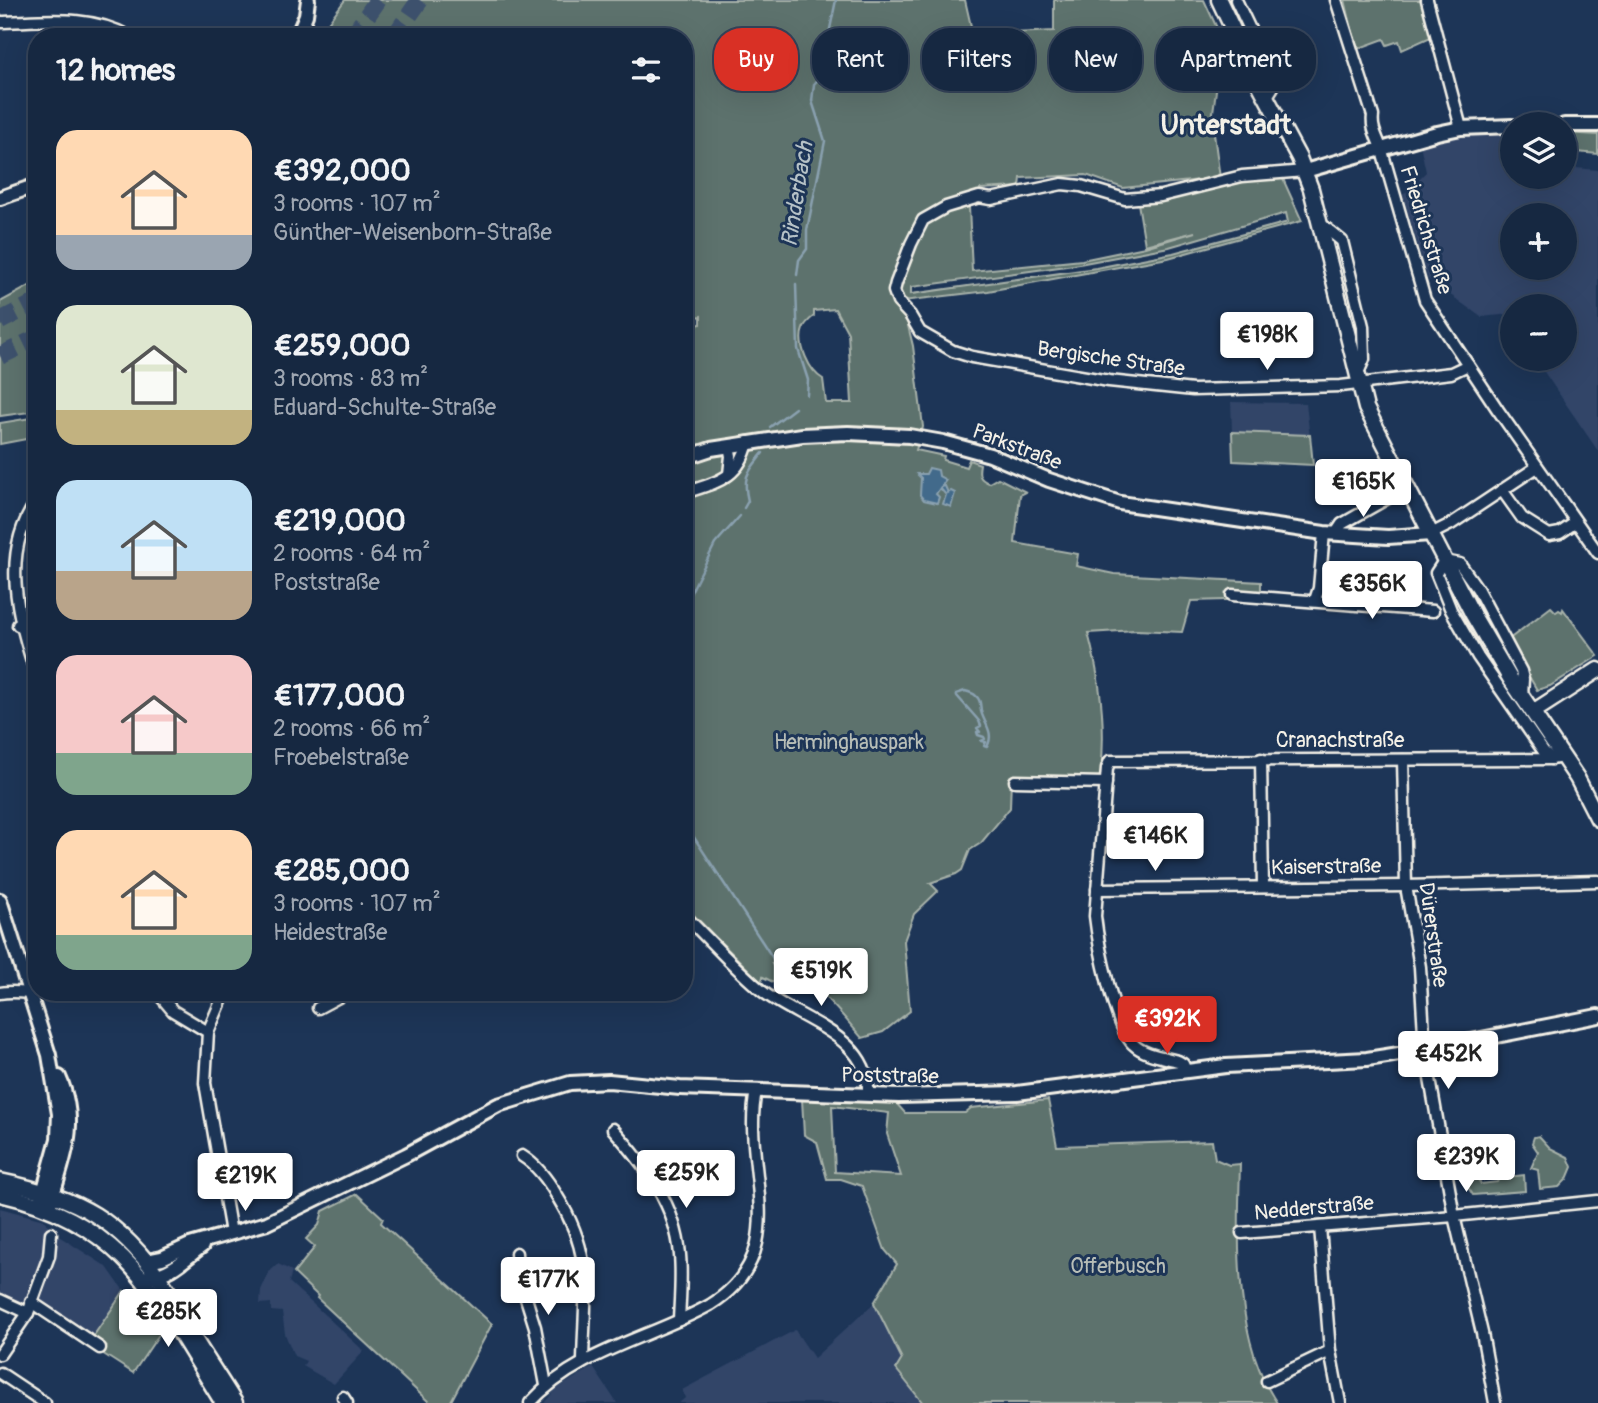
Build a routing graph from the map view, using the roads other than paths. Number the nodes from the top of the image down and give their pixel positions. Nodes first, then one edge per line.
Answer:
1 (308, 0) edge
2 (1219, 0) edge
3 (1236, 0) edge
4 (1336, 0) edge
5 (1427, 0) edge
6 (0, 22) edge
7 (110, 28) edge
8 (301, 28) edge
9 (1266, 98) junction
10 (1577, 125) edge
11 (1598, 125) edge
12 (1500, 126) edge
13 (1461, 128) junction
14 (1382, 150) junction
15 (1305, 172) junction
16 (28, 187) edge
17 (0, 198) edge
18 (1468, 365) junction
19 (1359, 378) junction
20 (748, 442) junction
21 (729, 446) junction
22 (693, 456) edge
23 (1537, 467) junction
24 (729, 474) junction
25 (1502, 489) junction
26 (693, 490) edge
27 (1388, 498) dead end
28 (28, 510) edge
29 (1576, 522) junction
30 (1330, 533) junction
31 (1431, 534) junction
32 (7, 540) dead end
33 (1598, 553) edge
34 (1444, 561) junction
35 (5, 584) dead end
36 (1232, 596) dead end
37 (1315, 600) junction
38 (1433, 611) dead end
39 (18, 625) junction
40 (28, 628) edge
41 (28, 652) edge
42 (1598, 670) edge
43 (1489, 674) junction
44 (1511, 680) junction
45 (1522, 696) junction
46 (1533, 712) junction
47 (1558, 758) junction
48 (1261, 759) junction
49 (1404, 760) junction
50 (1015, 781) dead end
51 (1106, 783) junction
52 (1598, 819) edge
53 (1598, 881) edge
54 (1406, 886) junction
55 (1263, 887) junction
56 (1097, 889) junction
57 (0, 900) edge
58 (693, 924) edge
59 (28, 985) edge
60 (0, 993) edge
61 (28, 994) edge
62 (33, 1001) edge
63 (164, 1001) edge
64 (221, 1001) edge
65 (331, 1001) edge
66 (318, 1008) dead end
67 (1598, 1016) edge
68 (208, 1032) junction
69 (1425, 1050) junction
70 (1186, 1071) junction
71 (756, 1091) junction
72 (868, 1095) junction
73 (613, 1129) dead end
74 (522, 1156) dead end
75 (0, 1181) edge
76 (0, 1194) edge
77 (47, 1199) junction
78 (1598, 1201) edge
79 (1454, 1216) junction
80 (1320, 1227) junction
81 (51, 1233) dead end
82 (231, 1233) junction
83 (1242, 1233) dead end
84 (210, 1239) junction
85 (516, 1253) dead end
86 (147, 1261) junction
87 (139, 1276) junction
88 (157, 1276) junction
89 (0, 1300) edge
90 (29, 1308) junction
91 (679, 1320) junction
92 (100, 1348) dead end
93 (1330, 1351) junction
94 (0, 1353) edge
95 (583, 1362) junction
96 (0, 1373) edge
97 (1267, 1381) dead end
98 (546, 1385) junction
99 (46, 1403) edge
100 (223, 1403) edge
101 (235, 1403) edge
102 (530, 1403) edge
103 (1340, 1403) edge
104 (1495, 1403) edge

1 - 8 street
2 - 9 main road
3 - 9 street
4 - 14 street, Friedrichstraße
5 - 13 street
6 - 7 street
9 - 15 main road
10 - 11 street
12 - 13 street
13 - 14 street
14 - 15 street
14 - 18 street, Friedrichstraße
15 - 19 main road
15 - 19 street, Bergische Straße
16 - 17 street
18 - 19 street, Bergische Straße
18 - 23 street, Friedrichstraße
19 - 31 main road
20 - 21 street, Parkstraße
20 - 24 street
20 - 30 street, Parkstraße
21 - 22 street, Parkstraße
21 - 24 street
23 - 25 street
23 - 29 street, Friedrichstraße
24 - 26 street
25 - 29 street
25 - 31 street
27 - 30 street
28 - 32 street
29 - 33 street, Friedrichstraße
30 - 31 street, Parkstraße
30 - 37 street
31 - 34 main road
34 - 43 street
34 - 44 main road
34 - 45 street
35 - 39 street
36 - 37 street
37 - 38 street
39 - 40 street
39 - 41 street
42 - 46 main road
43 - 44 street
43 - 47 street
44 - 45 main road
45 - 46 main road
46 - 47 main road
47 - 49 street, Cranachstraße
47 - 52 main road
48 - 49 street, Cranachstraße
48 - 51 street, Cranachstraße
48 - 55 street
49 - 54 street, Dürerstraße
50 - 51 street
51 - 56 street
53 - 54 street, Kaiserstraße
54 - 55 street, Kaiserstraße
54 - 69 street, Dürerstraße
55 - 56 street, Kaiserstraße
56 - 70 street
57 - 59 street
58 - 72 street
60 - 61 street
62 - 77 street
63 - 68 street
64 - 68 street
65 - 66 street
67 - 69 street, Poststraße
68 - 82 street
69 - 70 street, Poststraße
69 - 79 street, Dürerstraße
70 - 72 street, Poststraße
71 - 72 street, Poststraße
71 - 82 street, Poststraße
71 - 91 street
73 - 91 street
74 - 95 street
75 - 77 main road
76 - 77 main road
77 - 86 main road
77 - 87 main road
78 - 79 street, Nedderstraße
79 - 80 street, Nedderstraße
79 - 104 street, Dürerstraße
80 - 83 street, Nedderstraße
80 - 93 street
81 - 90 street
82 - 84 street, Poststraße
84 - 86 street, Poststraße
84 - 88 street, Poststraße
85 - 98 street
86 - 88 main road
87 - 88 street
87 - 100 main road
88 - 101 main road
89 - 90 street
90 - 92 street
90 - 94 street
91 - 95 street
93 - 97 street
93 - 103 street
95 - 98 street
96 - 99 street
98 - 102 street

